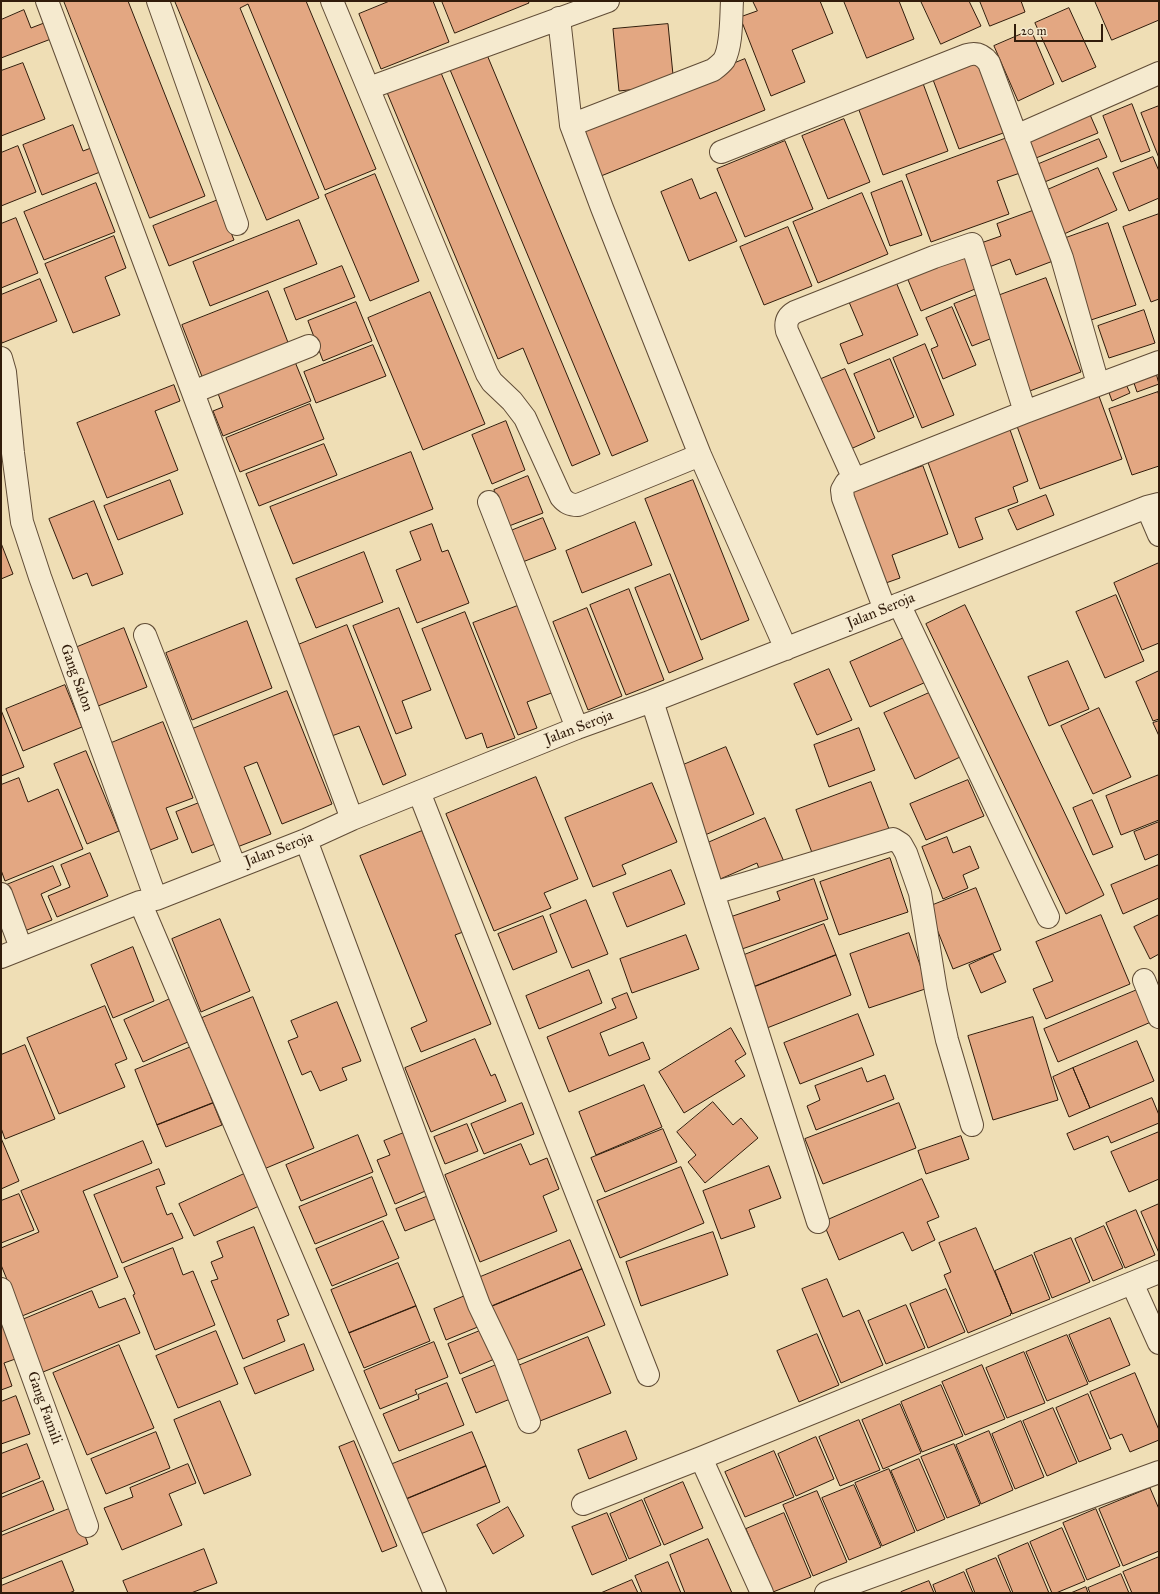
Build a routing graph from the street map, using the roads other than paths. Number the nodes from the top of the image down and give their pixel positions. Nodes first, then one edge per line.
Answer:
1 (48, 1) edge
2 (158, 1) edge
3 (332, 1) edge
4 (608, 1) edge
5 (732, 1) edge
6 (559, 18) junction
7 (1159, 73) edge
8 (369, 88) junction
9 (571, 125) junction
10 (1016, 136) junction
11 (721, 152) dead end
12 (237, 224) dead end
13 (310, 346) dead end
14 (1, 358) edge
15 (1159, 362) edge
16 (1098, 384) junction
17 (193, 392) junction
18 (1025, 412) junction
19 (700, 455) junction
20 (854, 479) junction
21 (490, 502) dead end
22 (1153, 505) edge
23 (1159, 536) edge
24 (892, 607) junction
25 (145, 635) dead end
26 (786, 649) junction
27 (652, 701) junction
28 (577, 728) junction
29 (419, 792) junction
30 (352, 820) junction
31 (306, 840) junction
32 (235, 867) junction
33 (714, 893) junction
34 (1, 894) edge
35 (148, 900) junction
36 (1048, 917) dead end
37 (21, 948) junction
38 (1, 957) edge
39 (1144, 980) dead end
40 (1159, 1017) edge
41 (972, 1125) dead end
42 (818, 1222) dead end
43 (1159, 1272) edge
44 (1132, 1283) junction
45 (1, 1289) edge
46 (1159, 1343) edge
47 (648, 1375) dead end
48 (529, 1422) dead end
49 (701, 1458) junction
50 (1159, 1472) edge
51 (583, 1504) dead end
52 (87, 1526) dead end
53 (436, 1593) edge
54 (762, 1593) edge
55 (826, 1593) edge

1 - 17 street
2 - 12 street
3 - 8 street
4 - 6 street
5 - 9 street
6 - 8 street
6 - 9 street
7 - 10 street
8 - 19 street
9 - 19 street
10 - 11 street
10 - 16 street
13 - 17 street
14 - 35 street, Gang Salon
15 - 16 street
16 - 18 street
17 - 30 street
18 - 20 street
18 - 20 street
19 - 26 street
20 - 24 street
21 - 28 street
22 - 23 street
22 - 24 street, Jalan Seroja
24 - 26 street, Jalan Seroja
24 - 36 street
25 - 32 street
26 - 27 street, Jalan Seroja
27 - 28 street, Jalan Seroja
27 - 33 street
28 - 29 street, Jalan Seroja
29 - 30 street, Jalan Seroja
29 - 47 street
30 - 31 street, Jalan Seroja
31 - 32 street, Jalan Seroja
31 - 48 street
32 - 35 street, Jalan Seroja
33 - 41 street
33 - 42 street
34 - 37 street
35 - 37 street, Jalan Seroja
35 - 53 street, Gang Salon
37 - 38 street, Jalan Seroja
39 - 40 street
43 - 44 street
44 - 46 street
44 - 49 street
45 - 52 street, Gang Famili
49 - 51 street
49 - 54 street
50 - 55 street

